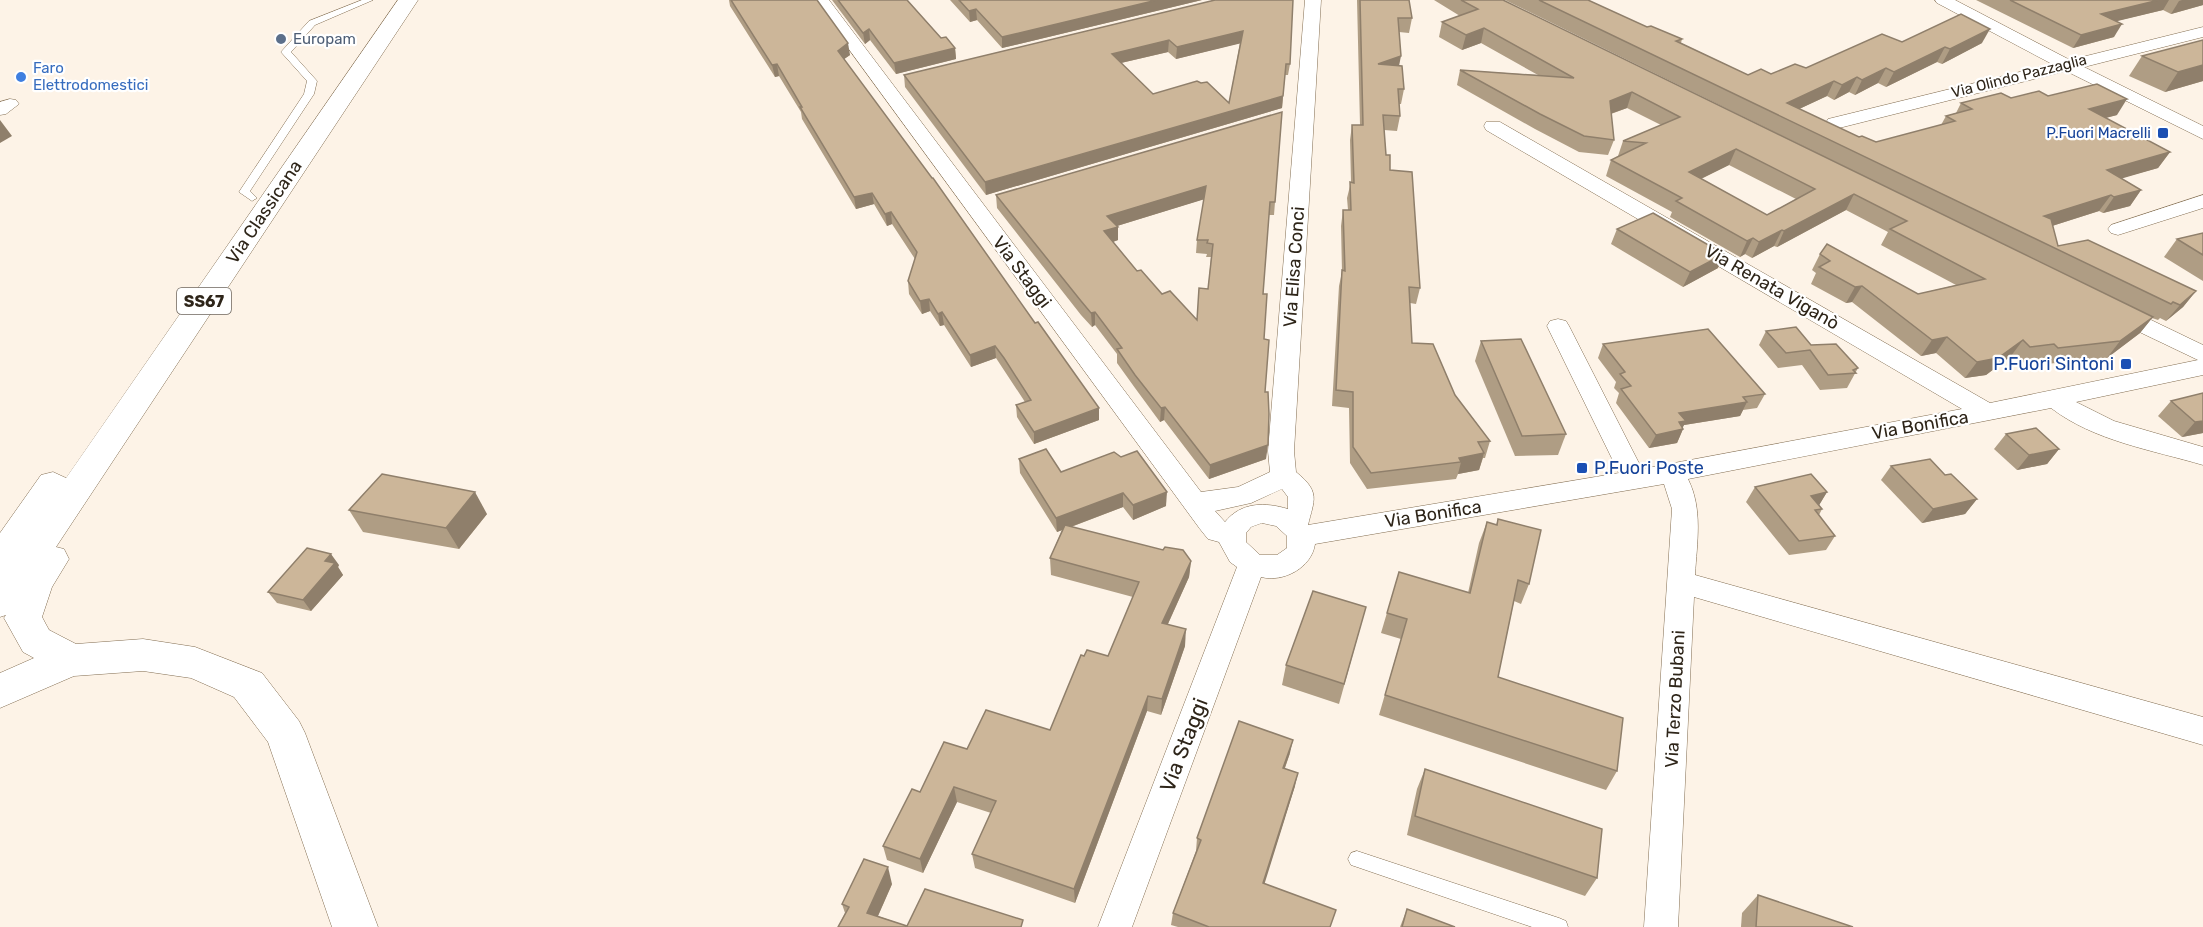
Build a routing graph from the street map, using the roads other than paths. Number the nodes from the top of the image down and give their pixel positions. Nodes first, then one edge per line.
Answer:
1 (369, 0) edge
2 (390, 0) edge
3 (408, 0) edge
4 (821, 0) edge
5 (1312, 0) edge
6 (1943, 0) edge
7 (2203, 32) edge
8 (2065, 64) junction
9 (906, 78) edge
10 (883, 84) junction
11 (1305, 109) junction
12 (1282, 116) edge
13 (1835, 123) edge
14 (1493, 126) dead end
15 (2203, 133) edge
16 (252, 198) junction
17 (996, 200) edge
18 (2203, 201) edge
19 (973, 207) junction
20 (2118, 229) dead end
21 (2096, 301) edge
22 (1558, 326) dead end
23 (2203, 354) edge
24 (2203, 367) edge
25 (146, 386) junction
26 (2056, 399) junction
27 (1988, 413) junction
28 (2203, 456) edge
29 (1672, 474) junction
30 (1283, 476) junction
31 (1635, 480) junction
32 (1196, 502) junction
33 (1298, 530) junction
34 (1231, 536) junction
35 (0, 560) edge
36 (1252, 564) junction
37 (1681, 582) junction
38 (0, 602) edge
39 (72, 660) junction
40 (0, 691) edge
41 (2203, 731) edge
42 (1357, 859) dead end
43 (355, 927) edge
44 (1115, 927) edge
45 (1559, 927) edge
46 (1661, 927) edge

1 - 16 lane
2 - 16 highway, Via Classicana / SS67
3 - 25 highway, Via Classicana / SS67
4 - 10 street, Via Staggi
5 - 11 street, Via Elisa Conci
6 - 8 street
7 - 8 street, Via Olindo Pazzaglia
8 - 13 street, Via Olindo Pazzaglia
8 - 15 street
9 - 10 street
10 - 19 street, Via Staggi
11 - 12 street
11 - 30 street, Via Elisa Conci
14 - 27 street, Via Renata Viganò
16 - 35 highway, Via Classicana / SS67
17 - 19 street
18 - 20 street
19 - 32 street, Via Staggi
21 - 23 street
22 - 31 street
24 - 26 street, Via Bonifica
25 - 38 highway, Via Classicana / SS67
25 - 39 highway
26 - 27 street, Via Bonifica
26 - 28 street
27 - 29 street, Via Bonifica
29 - 31 street, Via Bonifica
29 - 37 street, Via Terzo Bubani
30 - 32 street
30 - 33 street
31 - 33 street, Via Bonifica
32 - 34 street, Via Staggi
33 - 34 street
33 - 36 street
34 - 36 street
36 - 44 street, Via Staggi
37 - 41 street
37 - 46 street, Via Terzo Bubani
39 - 40 highway
39 - 43 highway
42 - 45 lane

